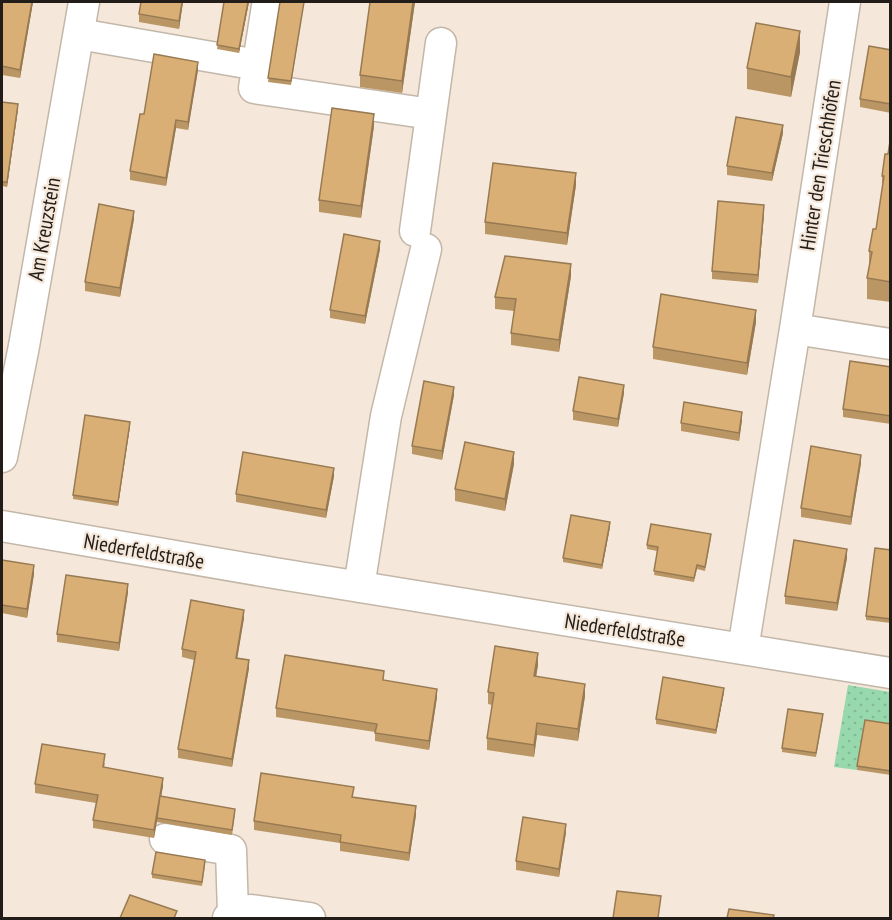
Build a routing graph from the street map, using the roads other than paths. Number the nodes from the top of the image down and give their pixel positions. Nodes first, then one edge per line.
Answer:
1 (84, 2) edge
2 (845, 2) edge
3 (267, 6) dead end
4 (79, 34) junction
5 (441, 43) dead end
6 (258, 65) junction
7 (431, 114) junction
8 (795, 330) junction
9 (891, 344) edge
10 (2, 457) edge
11 (2, 526) edge
12 (358, 587) junction
13 (743, 649) junction
14 (891, 673) edge
15 (165, 839) dead end
16 (231, 916) edge
17 (310, 918) edge

1 - 4 street, Am Kreuzstein
2 - 8 street, Hinter den Trieschhöfen
3 - 6 street
4 - 6 street
4 - 10 street, Am Kreuzstein
5 - 7 street
6 - 7 street
7 - 12 street
8 - 9 street
8 - 13 street, Hinter den Trieschhöfen
11 - 12 street, Niederfeldstraße
12 - 13 street, Niederfeldstraße
13 - 14 street, Niederfeldstraße
15 - 16 street
16 - 17 street

